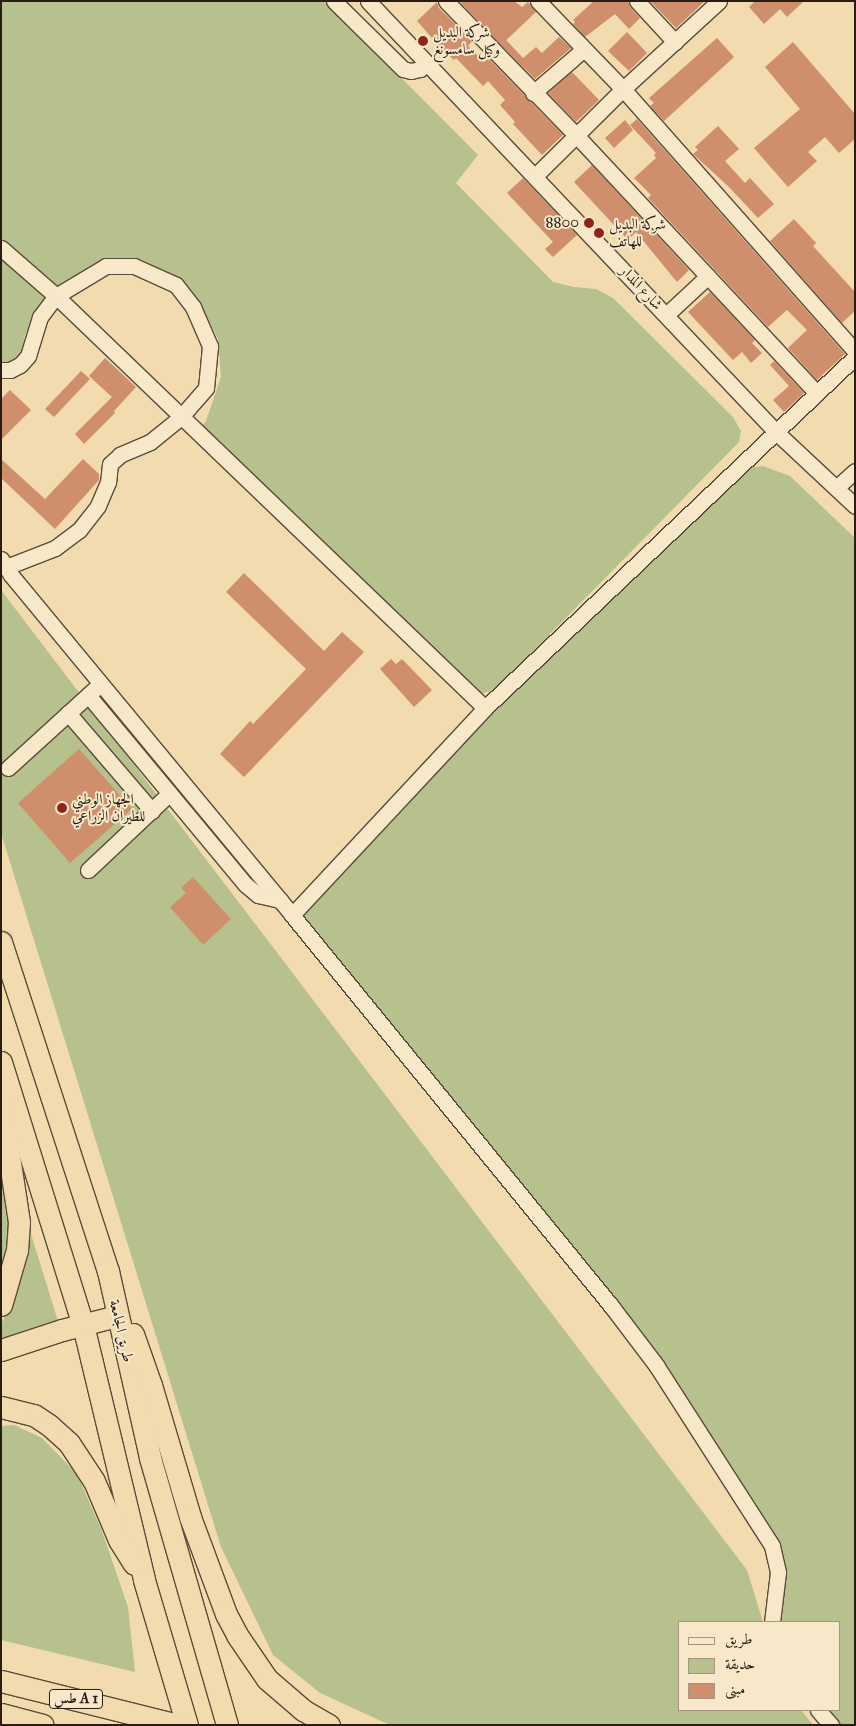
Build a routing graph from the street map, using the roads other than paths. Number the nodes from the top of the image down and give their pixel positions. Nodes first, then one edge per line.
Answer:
1 (334, 1) edge
2 (368, 1) edge
3 (446, 1) edge
4 (538, 1) edge
5 (637, 1) edge
6 (718, 1) edge
7 (675, 42) junction
8 (584, 49) junction
9 (427, 63) junction
10 (623, 89) junction
11 (533, 93) junction
12 (576, 135) junction
13 (535, 176) junction
14 (1, 248) edge
15 (708, 276) junction
16 (56, 296) junction
17 (666, 314) junction
18 (855, 351) edge
19 (855, 357) edge
20 (1, 370) edge
21 (817, 394) junction
22 (181, 417) junction
23 (776, 432) junction
24 (855, 470) edge
25 (836, 488) junction
26 (855, 506) edge
27 (4, 563) edge
28 (100, 684) junction
29 (88, 695) junction
30 (484, 708) junction
31 (68, 713) junction
32 (8, 768) dead end
33 (170, 793) junction
34 (152, 811) junction
35 (88, 870) dead end
36 (280, 900) junction
37 (292, 915) junction
38 (1, 942) edge
39 (1, 1062) edge
40 (1, 1103) edge
41 (108, 1271) junction
42 (1, 1305) edge
43 (117, 1316) junction
44 (82, 1325) junction
45 (1, 1350) edge
46 (1, 1407) edge
47 (144, 1580) junction
48 (772, 1621) edge
49 (1, 1668) edge
50 (1, 1681) edge
51 (120, 1709) junction
52 (819, 1711) edge
53 (1, 1714) edge
54 (44, 1725) edge
55 (177, 1725) edge
56 (187, 1725) edge
57 (226, 1725) edge
58 (329, 1725) edge
59 (831, 1725) edge

1 - 9 street
2 - 9 street, شارع المدار
3 - 11 street
4 - 8 street
5 - 7 street
6 - 7 street
7 - 10 street
8 - 10 street
8 - 11 street
9 - 13 street, شارع المدار
10 - 12 street
10 - 18 street
11 - 12 street
12 - 13 street
12 - 15 street
13 - 17 street, شارع المدار
14 - 16 street
15 - 17 street
15 - 21 street
16 - 20 street
16 - 22 street
16 - 22 street
17 - 23 street, شارع المدار
19 - 21 street
21 - 23 street
22 - 27 street
22 - 30 street
23 - 25 street, شارع المدار
23 - 30 street
24 - 25 street
25 - 26 street, شارع المدار
27 - 28 street
28 - 29 street
28 - 36 street
29 - 31 street
29 - 33 street
30 - 37 street
31 - 32 street
31 - 34 street
33 - 34 street
33 - 36 street
34 - 35 street
36 - 37 street
37 - 48 street
38 - 41 highway, طريق الجامعة
39 - 44 highway
40 - 42 highway
41 - 43 highway, طريق الجامعة
41 - 58 highway
43 - 44 highway
43 - 57 highway, طريق الجامعة
44 - 45 highway
44 - 47 highway
46 - 47 highway
47 - 56 highway
49 - 51 highway
50 - 51 highway, طس A 1
51 - 55 highway, طس A 1
52 - 59 street
53 - 54 highway, طس A 1

